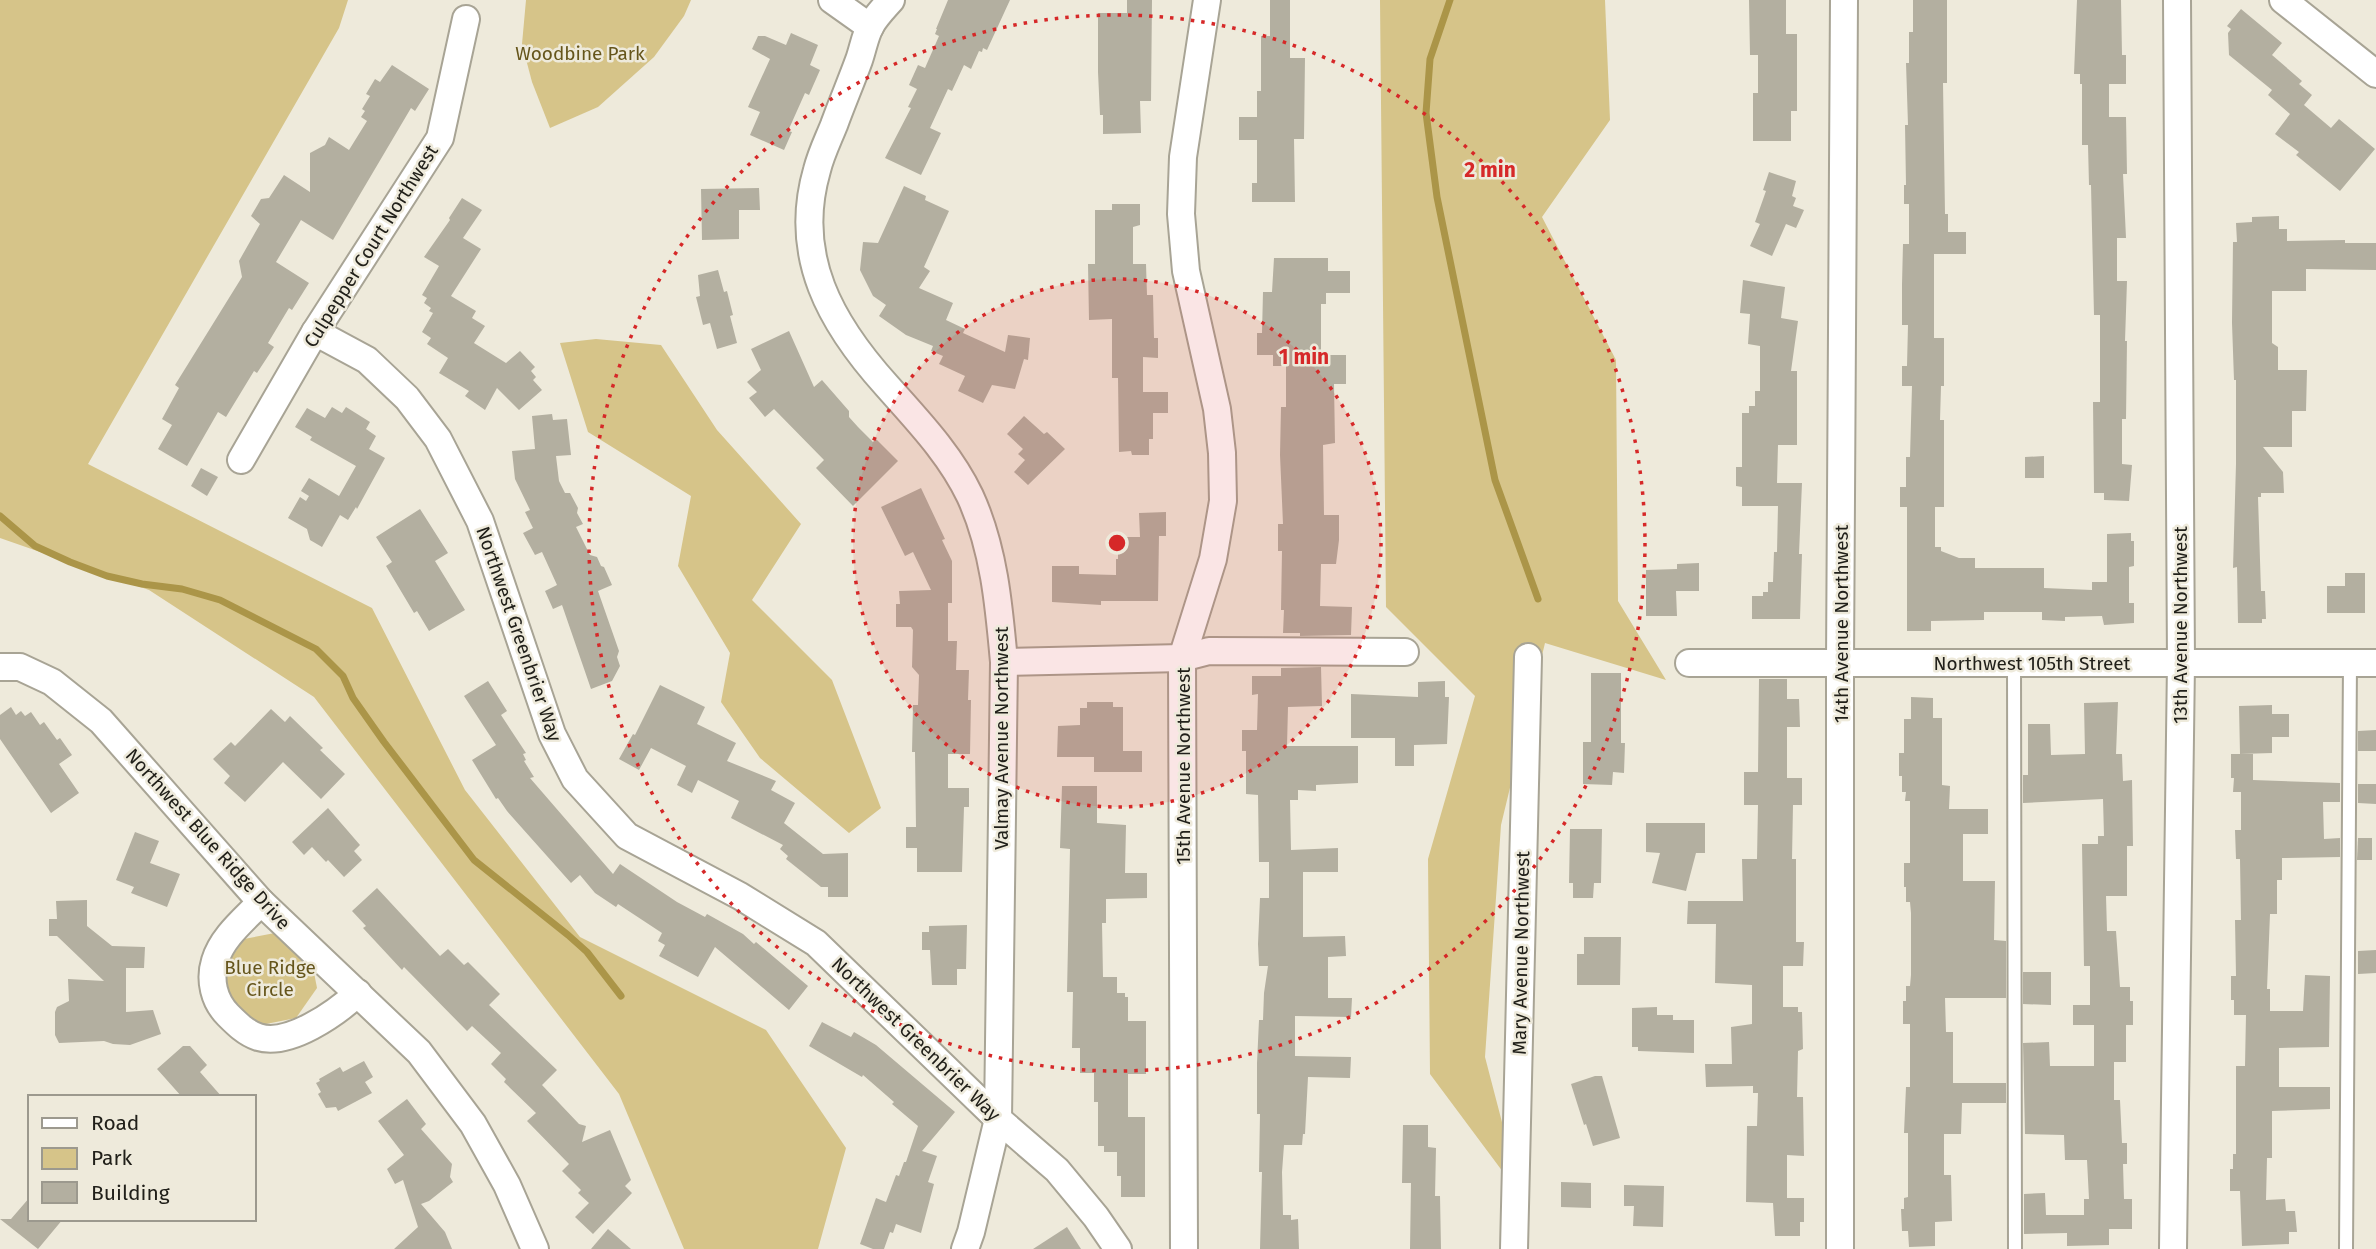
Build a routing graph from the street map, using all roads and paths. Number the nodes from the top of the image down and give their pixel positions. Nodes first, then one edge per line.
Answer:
1 (831, 0) edge
2 (891, 0) edge
3 (1207, 0) edge
4 (1844, 0) edge
5 (2177, 0) edge
6 (2283, 0) edge
7 (466, 19) dead end
8 (870, 27) junction
9 (2376, 74) edge
10 (315, 332) junction
11 (241, 460) dead end
12 (1405, 652) dead end
13 (1528, 657) dead end
14 (1182, 658) junction
15 (1004, 662) junction
16 (1689, 663) dead end
17 (1840, 663) junction
18 (2014, 663) junction
19 (2181, 663) junction
20 (2363, 663) edge
21 (0, 667) edge
22 (261, 902) junction
23 (358, 993) junction
24 (998, 1119) junction
25 (535, 1249) edge
26 (965, 1249) edge
27 (1118, 1249) edge
28 (1184, 1249) edge
29 (1514, 1249) edge
30 (1840, 1249) edge
31 (2015, 1249) edge
32 (2173, 1249) edge
33 (2346, 1249) edge

1 - 8 street
2 - 8 street, Valmay Avenue Northwest
3 - 14 street, 15th Avenue Northwest
4 - 17 street, 14th Avenue Northwest
5 - 19 street, 13th Avenue Northwest
6 - 9 street
7 - 10 street, Culpepper Court Northwest
8 - 15 street, Valmay Avenue Northwest
10 - 11 street, Culpepper Court Northwest
10 - 24 street, Northwest Greenbrier Way
12 - 14 street
13 - 29 street, Mary Avenue Northwest
14 - 15 street
14 - 28 street, 15th Avenue Northwest
15 - 24 street, Valmay Avenue Northwest
16 - 17 street, Northwest 105th Street
17 - 18 street, Northwest 105th Street
17 - 30 street, 14th Avenue Northwest
18 - 19 street, Northwest 105th Street
18 - 31 lane
19 - 20 street, Northwest 105th Street
19 - 32 street, 13th Avenue Northwest
20 - 33 lane
21 - 22 street, Northwest Blue Ridge Drive
22 - 23 street, Northwest Blue Ridge Drive
22 - 23 street
23 - 25 street, Northwest Blue Ridge Drive
24 - 26 street, Valmay Avenue Northwest
24 - 27 street, Northwest Greenbrier Way

